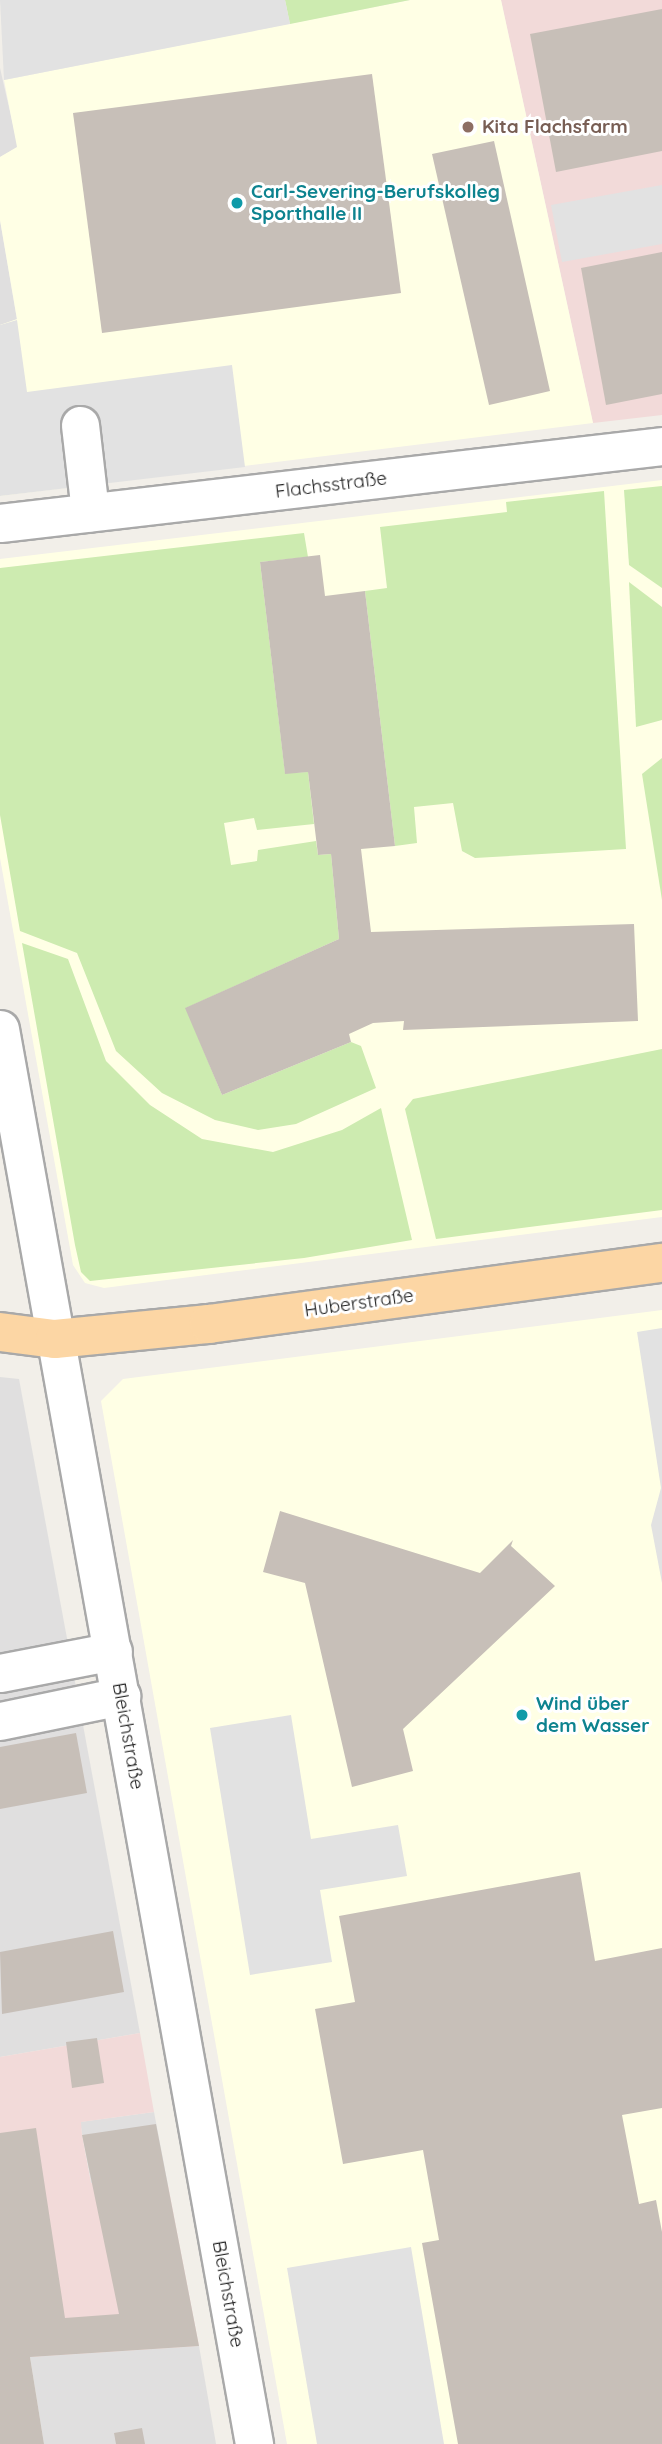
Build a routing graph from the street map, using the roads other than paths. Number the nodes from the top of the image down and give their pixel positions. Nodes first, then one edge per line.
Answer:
1 (80, 425) dead end
2 (662, 446) edge
3 (90, 512) junction
4 (0, 523) edge
5 (0, 1029) edge
6 (662, 1263) edge
7 (0, 1332) edge
8 (55, 1339) junction
9 (113, 1651) junction
10 (0, 1673) edge
11 (121, 1696) junction
12 (0, 1721) edge
13 (254, 2444) edge

1 - 3 street
2 - 3 street, Flachsstraße
3 - 4 street, Flachsstraße
5 - 8 street, Bleichstraße
6 - 8 main road, Huberstraße
7 - 8 main road, Huberstraße
8 - 9 street, Bleichstraße
9 - 10 street
9 - 11 street, Bleichstraße
11 - 12 street
11 - 13 street, Bleichstraße

